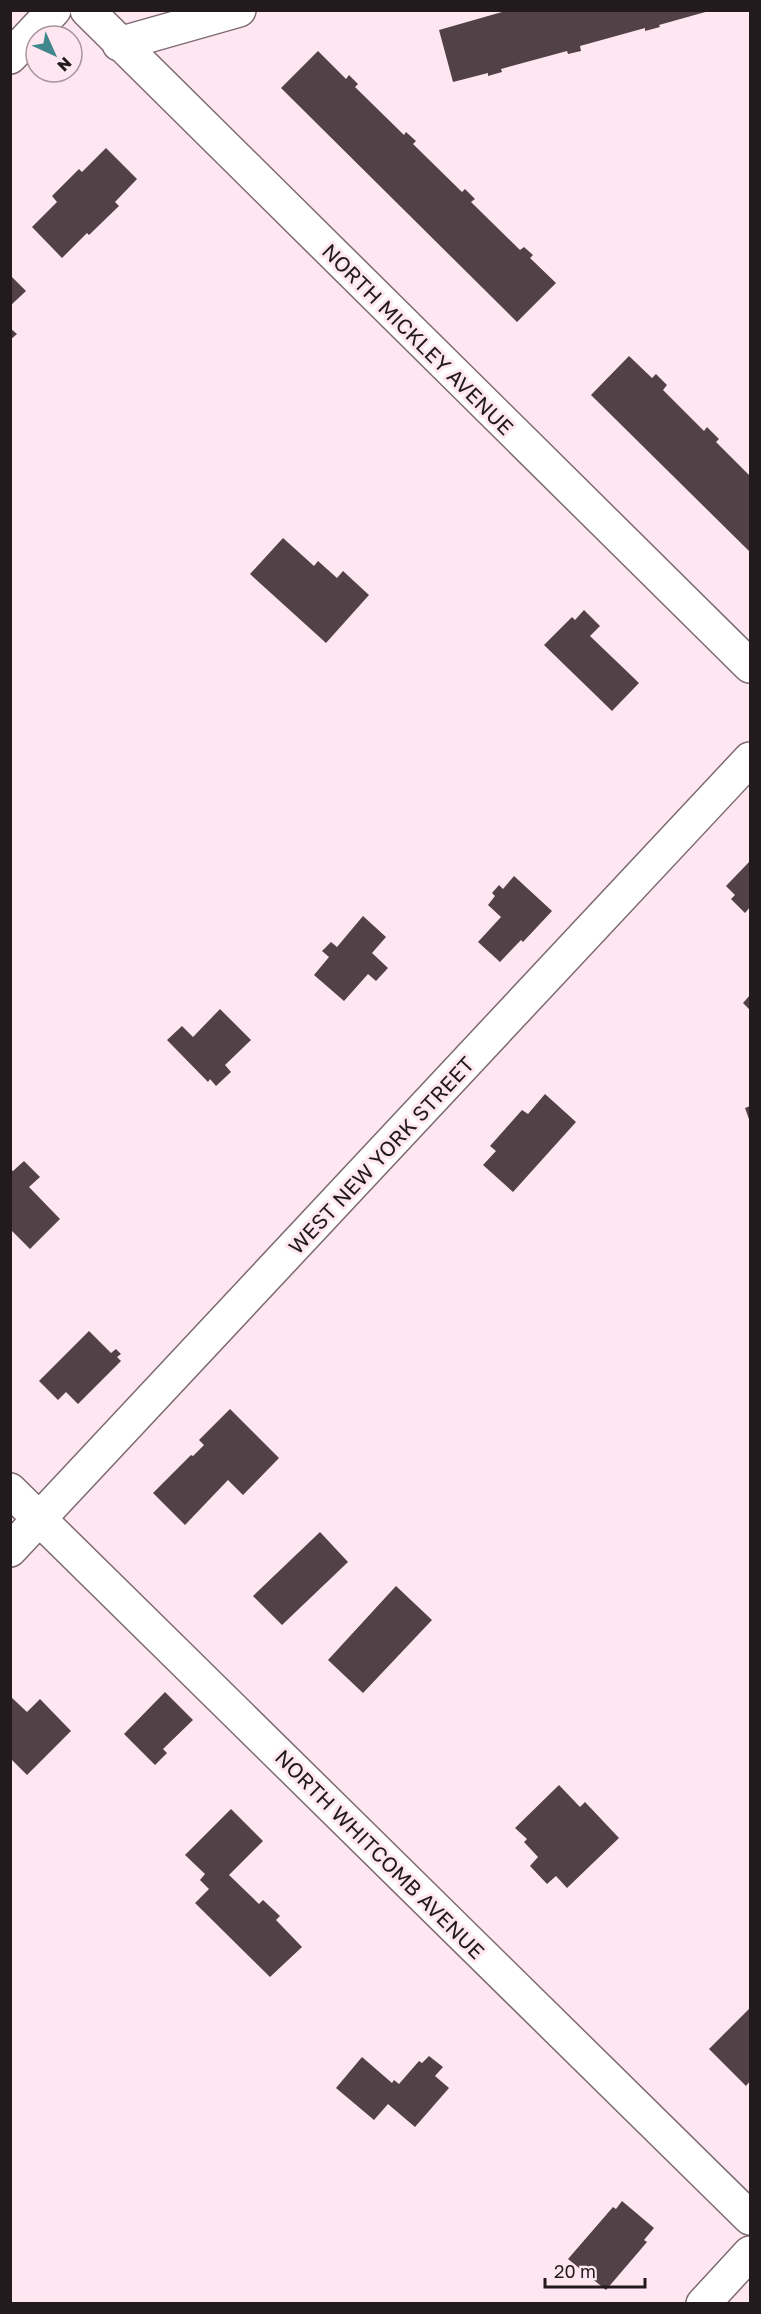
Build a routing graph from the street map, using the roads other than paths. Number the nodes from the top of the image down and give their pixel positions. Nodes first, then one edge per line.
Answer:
1 (54, 10) edge
2 (87, 10) edge
3 (239, 10) edge
4 (119, 44) junction
5 (10, 57) edge
6 (747, 654) edge
7 (750, 759) edge
8 (10, 1490) edge
9 (40, 1519) junction
10 (10, 1550) edge
11 (750, 2218) edge
12 (750, 2253) edge
13 (703, 2304) edge

1 - 5 street
2 - 4 street, NORTH MICKLEY AVENUE
3 - 4 street
4 - 6 street, NORTH MICKLEY AVENUE
7 - 9 street, WEST NEW YORK STREET
8 - 9 street, NORTH WHITCOMB AVENUE
9 - 10 street, WEST NEW YORK STREET
9 - 11 street, NORTH WHITCOMB AVENUE
12 - 13 street

